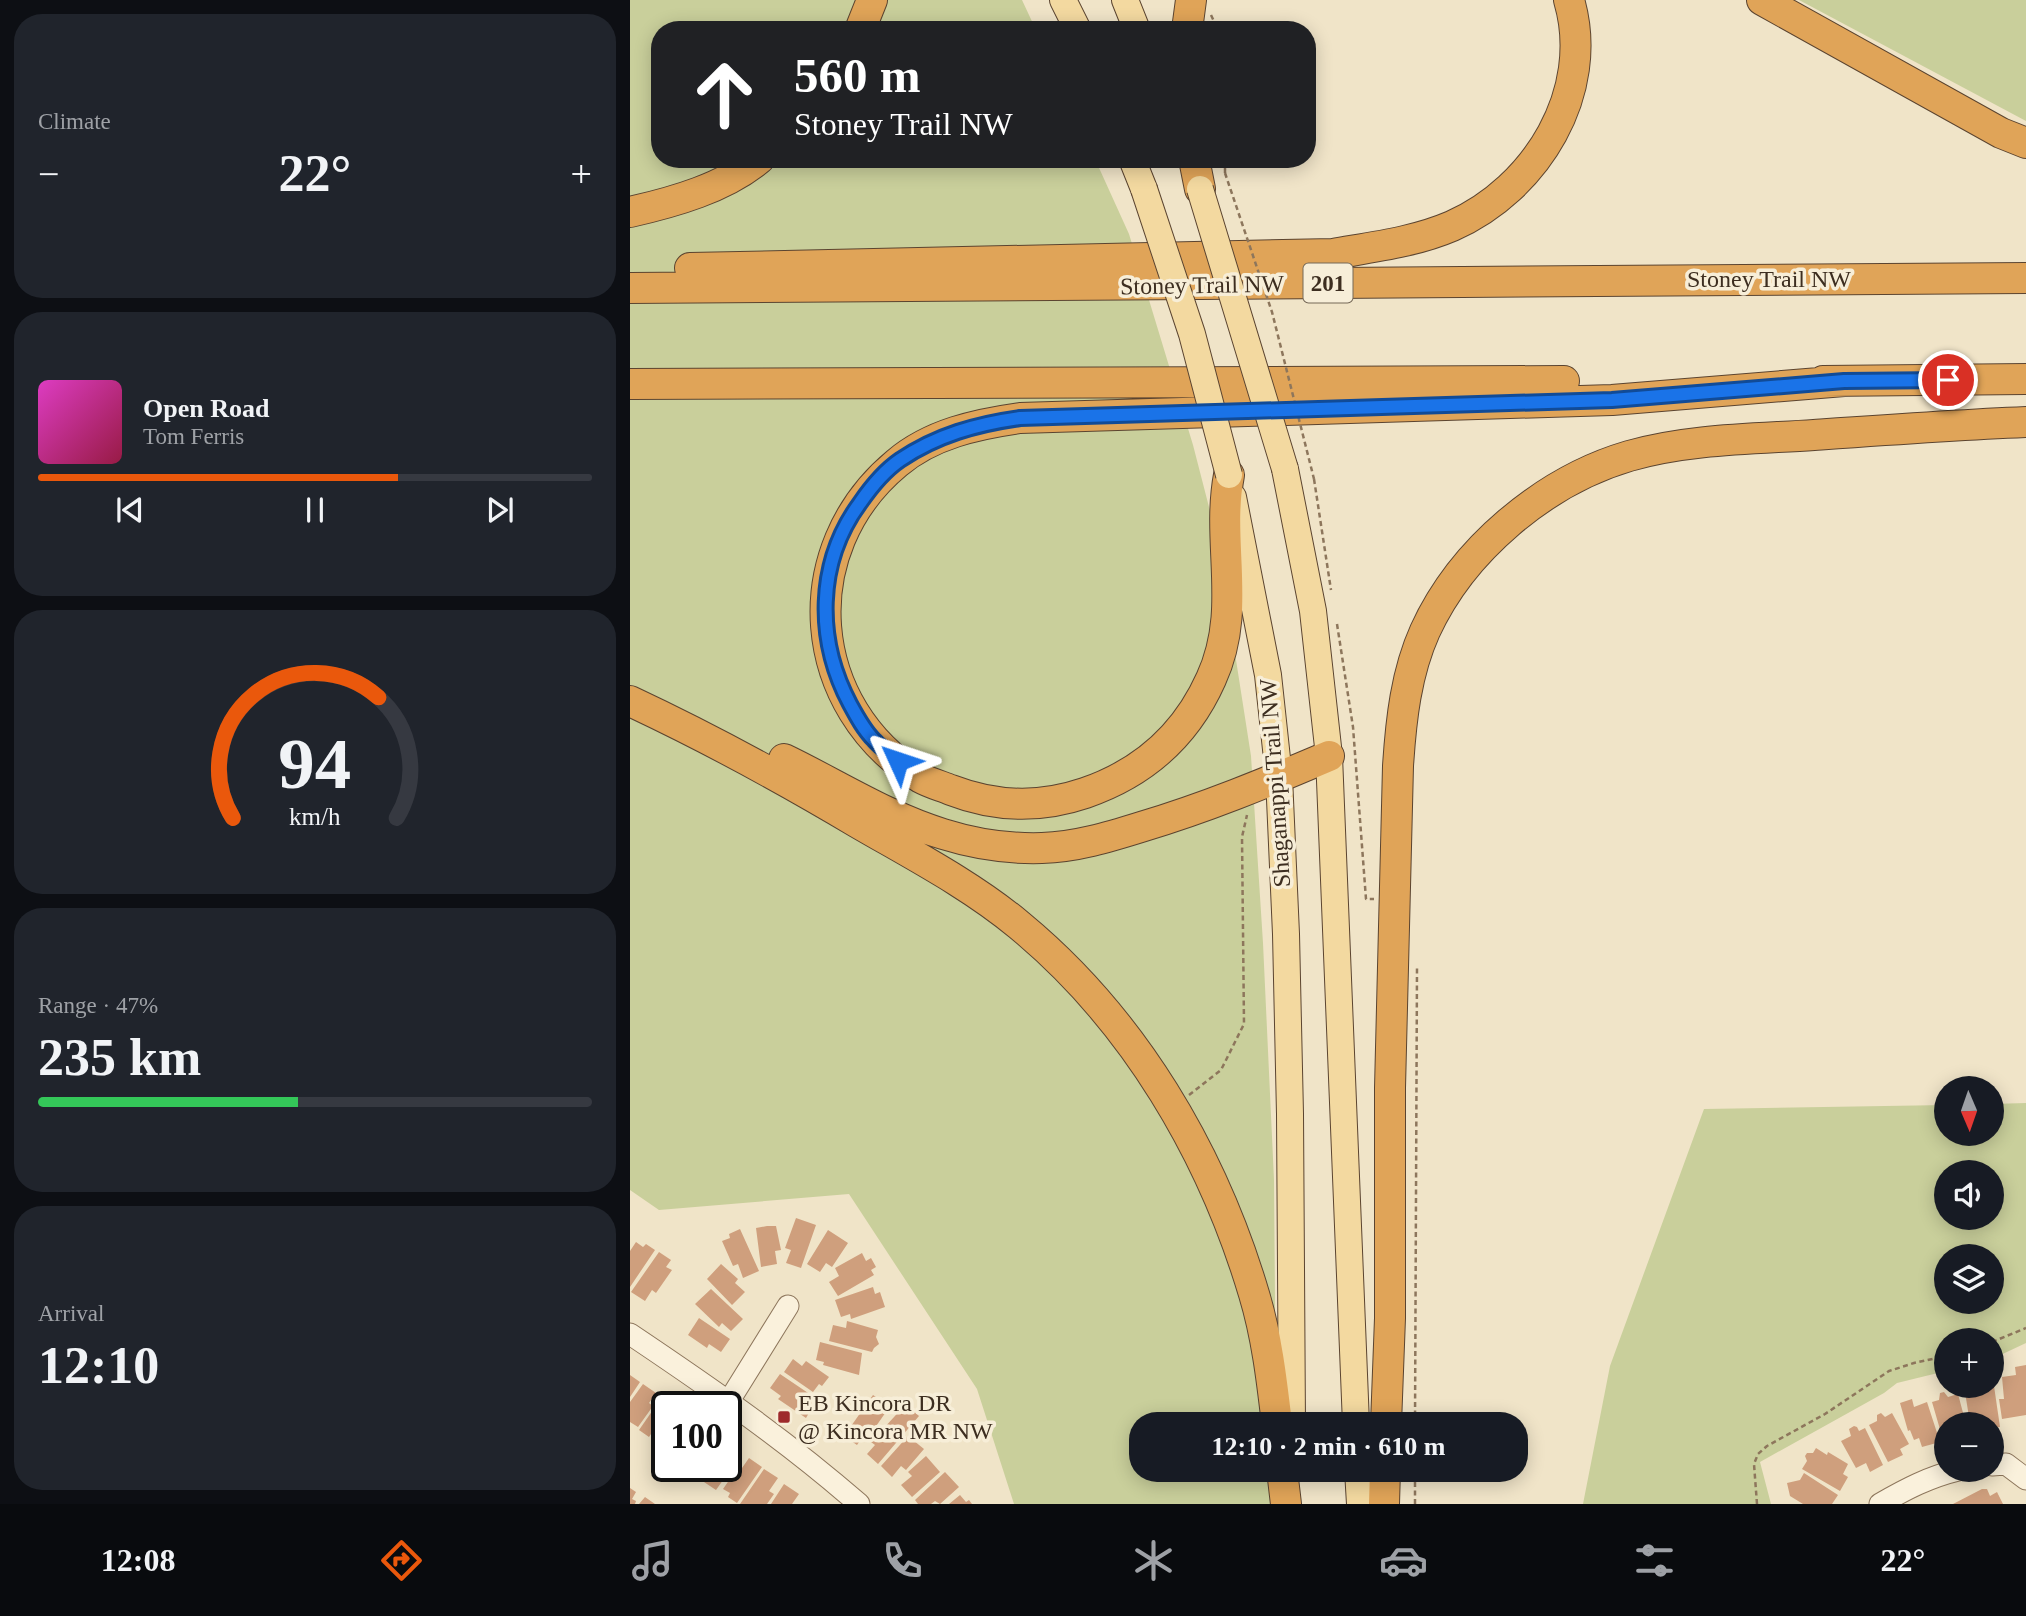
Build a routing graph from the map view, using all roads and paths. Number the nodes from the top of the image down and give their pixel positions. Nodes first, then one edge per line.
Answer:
1 (872, 0) edge
2 (1063, 0) edge
3 (1125, 0) edge
4 (1191, 0) edge
5 (1569, 0) edge
6 (1762, 0) edge
7 (864, 21) edge
8 (1074, 21) edge
9 (1134, 21) edge
10 (1188, 21) edge
11 (2026, 143) edge
12 (745, 168) edge
13 (1135, 168) edge
14 (1192, 168) edge
15 (1196, 168) edge
16 (1225, 168) edge
17 (1200, 189) junction
18 (630, 212) edge
19 (630, 270) edge
20 (2026, 278) edge
21 (630, 288) edge
22 (2026, 379) edge
23 (1844, 381) junction
24 (630, 384) edge
25 (2026, 422) edge
26 (1229, 475) junction
27 (1314, 479) dead end
28 (630, 692) edge
29 (630, 701) edge
30 (1329, 756) junction
31 (1279, 778) junction
32 (1247, 815) dead end
33 (1174, 1107) junction
34 (788, 1306) dead end
35 (2026, 1328) edge
36 (630, 1334) edge
37 (2004, 1337) edge
38 (1934, 1359) edge
39 (714, 1391) edge
40 (735, 1391) edge
41 (742, 1411) edge
42 (1276, 1412) edge
43 (1292, 1412) edge
44 (1356, 1412) edge
45 (1386, 1412) edge
46 (2004, 1464) edge
47 (1934, 1477) edge
48 (2026, 1479) edge
49 (1283, 1482) edge
50 (1292, 1482) edge
51 (1359, 1482) edge
52 (1385, 1482) edge
53 (1415, 1482) edge
54 (845, 1500) edge
55 (1286, 1504) edge
56 (1293, 1504) edge
57 (1360, 1504) edge
58 (1384, 1504) edge
59 (1415, 1504) edge
60 (1757, 1504) edge
61 (1880, 1504) edge

1 - 7 highway
2 - 8 main road
3 - 9 main road
4 - 10 highway
5 - 19 highway
6 - 11 highway
12 - 18 highway
13 - 26 main road, Shaganappi Trail NW, bridge
14 - 17 main road
15 - 17 highway
16 - 27 path, bridge
17 - 30 main road, bridge
20 - 21 highway, Stoney Trail NW / 201
22 - 23 highway
23 - 24 highway
23 - 26 highway
25 - 45 highway
26 - 31 main road, Shaganappi Trail NW
28 - 31 highway
29 - 33 highway
30 - 31 highway
30 - 44 main road
31 - 43 main road, Shaganappi Trail NW
32 - 33 path
33 - 42 highway
34 - 40 street
35 - 37 path
36 - 39 street
38 - 60 path
41 - 54 street
46 - 48 street
47 - 61 street
49 - 55 highway
50 - 56 main road
51 - 57 main road
52 - 58 highway
53 - 59 path

